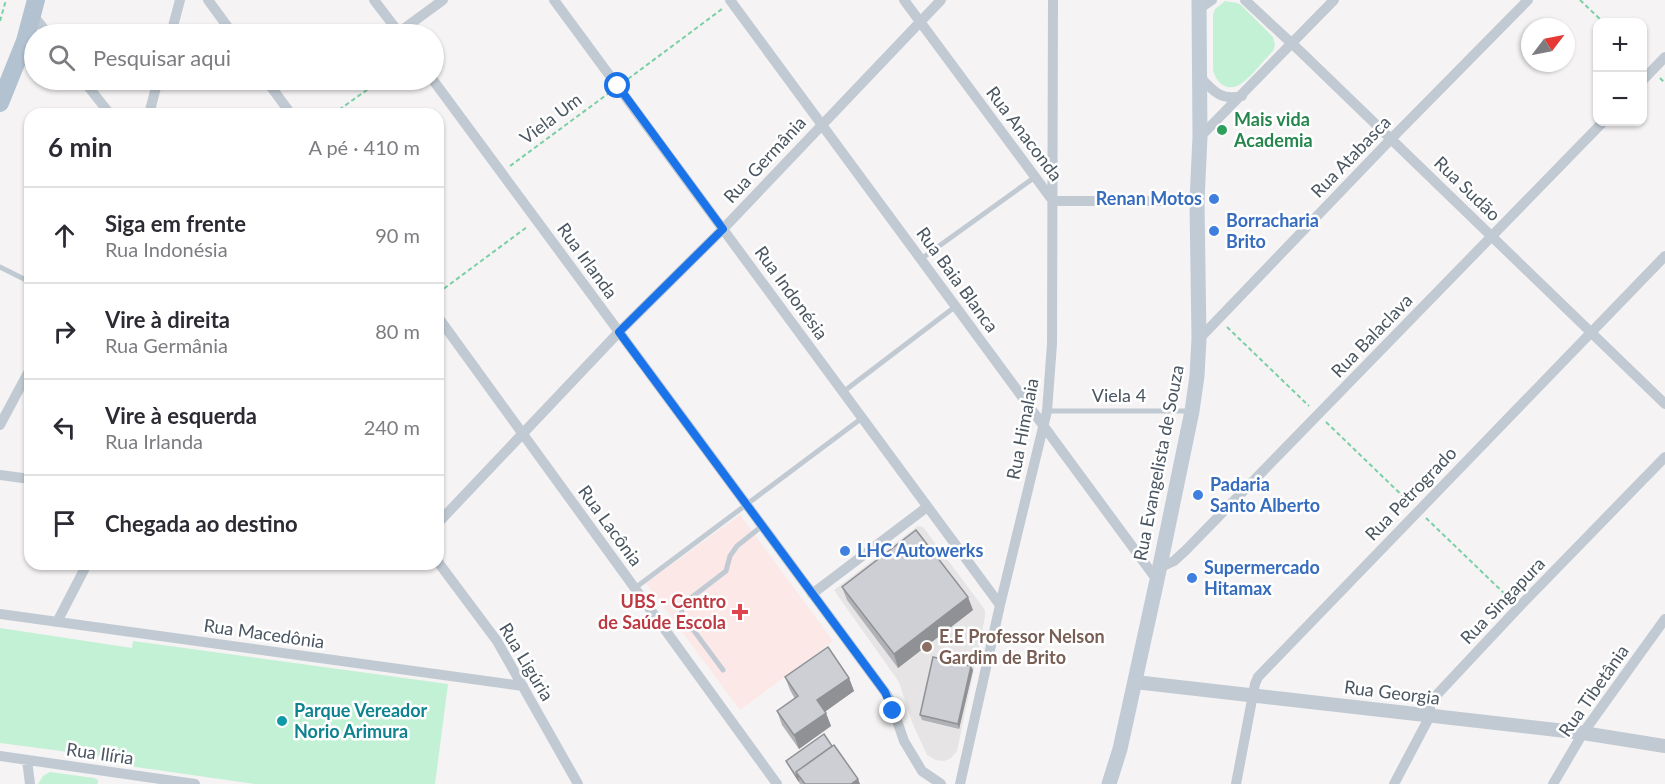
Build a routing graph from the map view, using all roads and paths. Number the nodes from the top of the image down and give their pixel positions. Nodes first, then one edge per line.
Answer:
1 (6, 0) edge
2 (180, 0) edge
3 (208, 0) edge
4 (374, 0) edge
5 (443, 0) edge
6 (554, 0) edge
7 (904, 0) edge
8 (941, 0) edge
9 (1053, 0) edge
10 (1245, 0) edge
11 (1334, 0) edge
12 (1528, 0) edge
13 (1580, 0) edge
14 (731, 1) edge
15 (1203, 3) edge
16 (34, 8) edge
17 (1599, 18) edge
18 (0, 21) edge
19 (920, 22) junction
20 (28, 24) edge
21 (43, 24) edge
22 (174, 24) edge
23 (226, 24) edge
24 (392, 24) edge
25 (412, 24) edge
26 (24, 36) edge
27 (1292, 44) junction
28 (1665, 57) edge
29 (1647, 76) edge
30 (1200, 77) junction
31 (618, 86) junction
32 (91, 90) edge
33 (155, 90) edge
34 (273, 90) edge
35 (367, 90) edge
36 (440, 90) edge
37 (1242, 96) junction
38 (0, 103) edge
39 (105, 108) edge
40 (151, 108) edge
41 (287, 108) edge
42 (341, 108) edge
43 (821, 124) junction
44 (1599, 126) edge
45 (1200, 138) junction
46 (1391, 139) junction
47 (501, 172) junction
48 (1035, 177) junction
49 (1053, 201) junction
50 (1197, 201) junction
51 (537, 220) junction
52 (723, 229) junction
53 (1492, 237) junction
54 (1665, 256) edge
55 (921, 259) junction
56 (0, 267) edge
57 (24, 279) edge
58 (444, 289) edge
59 (956, 306) junction
60 (1218, 318) junction
61 (444, 325) edge
62 (619, 332) junction
63 (1591, 332) junction
64 (1199, 339) junction
65 (24, 380) edge
66 (843, 392) junction
67 (1665, 404) edge
68 (1047, 411) junction
69 (1192, 411) junction
70 (1318, 414) junction
71 (861, 418) junction
72 (0, 425) edge
73 (1044, 425) junction
74 (522, 434) junction
75 (1665, 457) edge
76 (0, 475) edge
77 (24, 478) edge
78 (746, 504) junction
79 (927, 507) junction
80 (1418, 511) junction
81 (444, 517) edge
82 (762, 526) junction
83 (84, 570) edge
84 (444, 570) edge
85 (1158, 574) junction
86 (635, 588) junction
87 (812, 594) junction
88 (1000, 605) junction
89 (1519, 608) junction
90 (0, 614) edge
91 (1665, 619) edge
92 (57, 622) junction
93 (723, 670) dead end
94 (1135, 682) junction
95 (523, 686) junction
96 (1253, 696) junction
97 (1430, 716) junction
98 (1583, 733) junction
99 (1665, 741) edge
100 (1645, 742) junction
101 (1665, 746) edge
102 (0, 756) edge
103 (27, 760) junction
104 (149, 777) junction
105 (30, 784) edge
106 (126, 784) edge
107 (195, 784) edge
108 (578, 784) edge
109 (777, 784) edge
110 (941, 784) edge
111 (960, 784) edge
112 (1109, 784) edge
113 (1236, 784) edge
114 (1394, 784) edge
115 (1554, 784) edge

1 - 18 path
2 - 22 street
3 - 23 street
4 - 24 street
5 - 25 street
6 - 31 street, Rua Indonésia
7 - 19 street, Rua Anaconda
8 - 19 street, Rua Germânia
9 - 49 street, Rua Himalaia
10 - 27 street, Rua Sudão
11 - 27 street
12 - 46 street, Rua Atabasca
13 - 17 path
14 - 31 path, Viela Um
14 - 43 street, Rua Baia Blanca
15 - 30 main road, Rua Evangelista de Souza
16 - 20 main road
16 - 21 street
19 - 43 street, Rua Germânia
19 - 48 street, Rua Anaconda
26 - 38 main road
27 - 37 street
27 - 46 street, Rua Sudão
28 - 29 street
30 - 37 street
30 - 45 main road, Rua Evangelista de Souza
31 - 47 path, Viela Um
31 - 52 street, Rua Indonésia
32 - 39 street
33 - 40 street
34 - 41 street
35 - 42 path
36 - 47 street, Rua Irlanda
37 - 45 street
43 - 52 street, Rua Germânia
43 - 55 street, Rua Baia Blanca
44 - 53 street, Rua Balaclava
45 - 50 main road, Rua Evangelista de Souza
46 - 53 street, Rua Sudão
46 - 60 street, Rua Atabasca
47 - 51 street, Rua Irlanda
48 - 49 street, Rua Anaconda
48 - 55 lane
49 - 50 street, Rua Anaconda
49 - 68 street, Rua Himalaia
50 - 64 main road, Rua Evangelista de Souza
51 - 58 path
51 - 62 street, Rua Irlanda
52 - 62 street, Rua Germânia
52 - 66 street, Rua Indonésia
53 - 63 street, Rua Sudão
53 - 70 street, Rua Balaclava
54 - 63 street, Rua Petrogrado
55 - 59 street, Rua Baia Blanca
56 - 57 lane
59 - 66 lane
59 - 73 street, Rua Baia Blanca
60 - 64 street, Rua Atabasca
60 - 70 path
61 - 74 street, Rua Lacônia
62 - 74 street, Rua Germânia
62 - 78 street, Rua Irlanda
63 - 67 street, Rua Sudão
63 - 80 street, Rua Petrogrado
64 - 69 main road, Rua Evangelista de Souza
65 - 72 street
66 - 71 street, Rua Indonésia
68 - 69 lane, Viela 4
68 - 73 street, Rua Himalaia
69 - 85 main road, Rua Evangelista de Souza
70 - 80 path
70 - 85 street, Rua Balaclava
71 - 78 lane
71 - 79 street, Rua Indonésia
73 - 85 street, Rua Baia Blanca
73 - 88 street, Rua Himalaia
74 - 81 street, Rua Germânia
74 - 86 street, Rua Lacônia
75 - 89 street, Rua Singapura
76 - 77 street
78 - 82 street, Rua Irlanda
78 - 86 lane
79 - 87 street
79 - 88 street, Rua Indonésia
80 - 89 path
80 - 96 street, Rua Petrogrado
82 - 87 street, Rua Irlanda
82 - 93 lane
83 - 92 street
84 - 95 street, Rua Ligúria
85 - 94 main road, Rua Evangelista de Souza
86 - 109 street, Rua Lacônia
87 - 110 street, Rua Irlanda
88 - 111 street, Rua Himalaia
89 - 97 street, Rua Singapura
90 - 92 street, Rua Macedônia
91 - 98 street, Rua Tibetânia
92 - 95 street, Rua Macedônia
94 - 96 street, Rua Georgia
94 - 112 main road, Rua Evangelista de Souza
95 - 108 street, Rua Ligúria
96 - 97 street, Rua Georgia
96 - 113 street, Rua Petrogrado
97 - 98 street, Rua Georgia
97 - 114 street, Rua Singapura
98 - 100 street, Rua Georgia
98 - 115 street, Rua Tibetânia
99 - 100 street, Rua Georgia
100 - 101 street, Rua Georgia
102 - 103 street, Rua Ilíria
103 - 104 street, Rua Ilíria
103 - 105 street
104 - 106 street
104 - 107 street, Rua Ilíria

